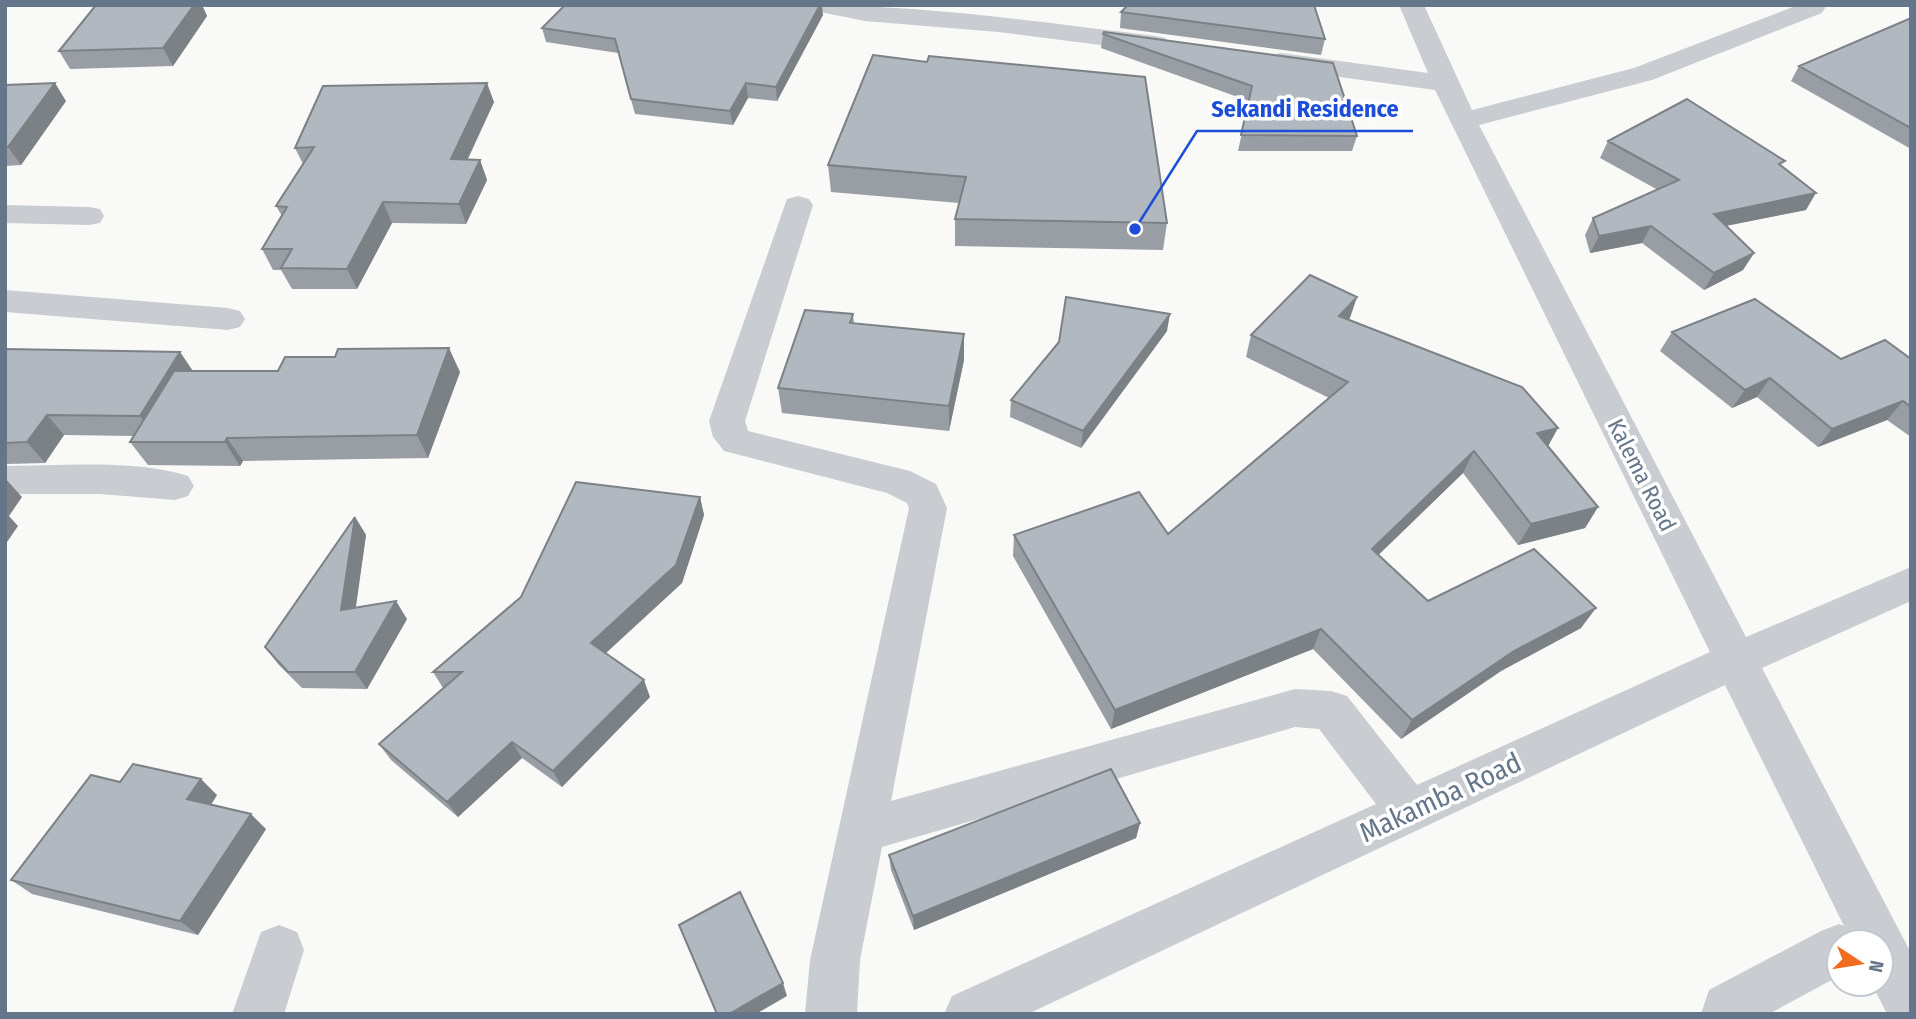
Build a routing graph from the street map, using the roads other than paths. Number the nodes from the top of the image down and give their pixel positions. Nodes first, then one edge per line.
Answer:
1 (819, 5) edge
2 (1411, 5) edge
3 (1814, 6) edge
4 (1185, 48) edge
5 (1253, 57) edge
6 (1446, 83) junction
7 (1463, 121) junction
8 (798, 205) dead end
9 (5, 214) edge
10 (89, 216) dead end
11 (5, 301) edge
12 (228, 319) dead end
13 (5, 480) edge
14 (175, 486) dead end
15 (1911, 583) edge
16 (1736, 660) junction
17 (1409, 811) junction
18 (862, 831) junction
19 (1857, 928) edge
20 (279, 950) dead end
21 (1825, 962) edge
22 (1895, 985) edge
23 (1911, 1006) edge
24 (258, 1014) edge
25 (831, 1014) edge
26 (970, 1014) edge
27 (1727, 1014) edge

1 - 4 street
2 - 6 street, Kalema Road
3 - 7 street
5 - 6 street
6 - 7 street, Kalema Road
7 - 16 street, Kalema Road
8 - 18 street
9 - 10 street
11 - 12 street
13 - 14 street
15 - 16 street, Makamba Road
16 - 17 street, Makamba Road
16 - 19 street, Kalema Road
17 - 18 street
17 - 26 street, Makamba Road
18 - 25 street
20 - 24 street
21 - 27 street
22 - 23 street, Kalema Road

